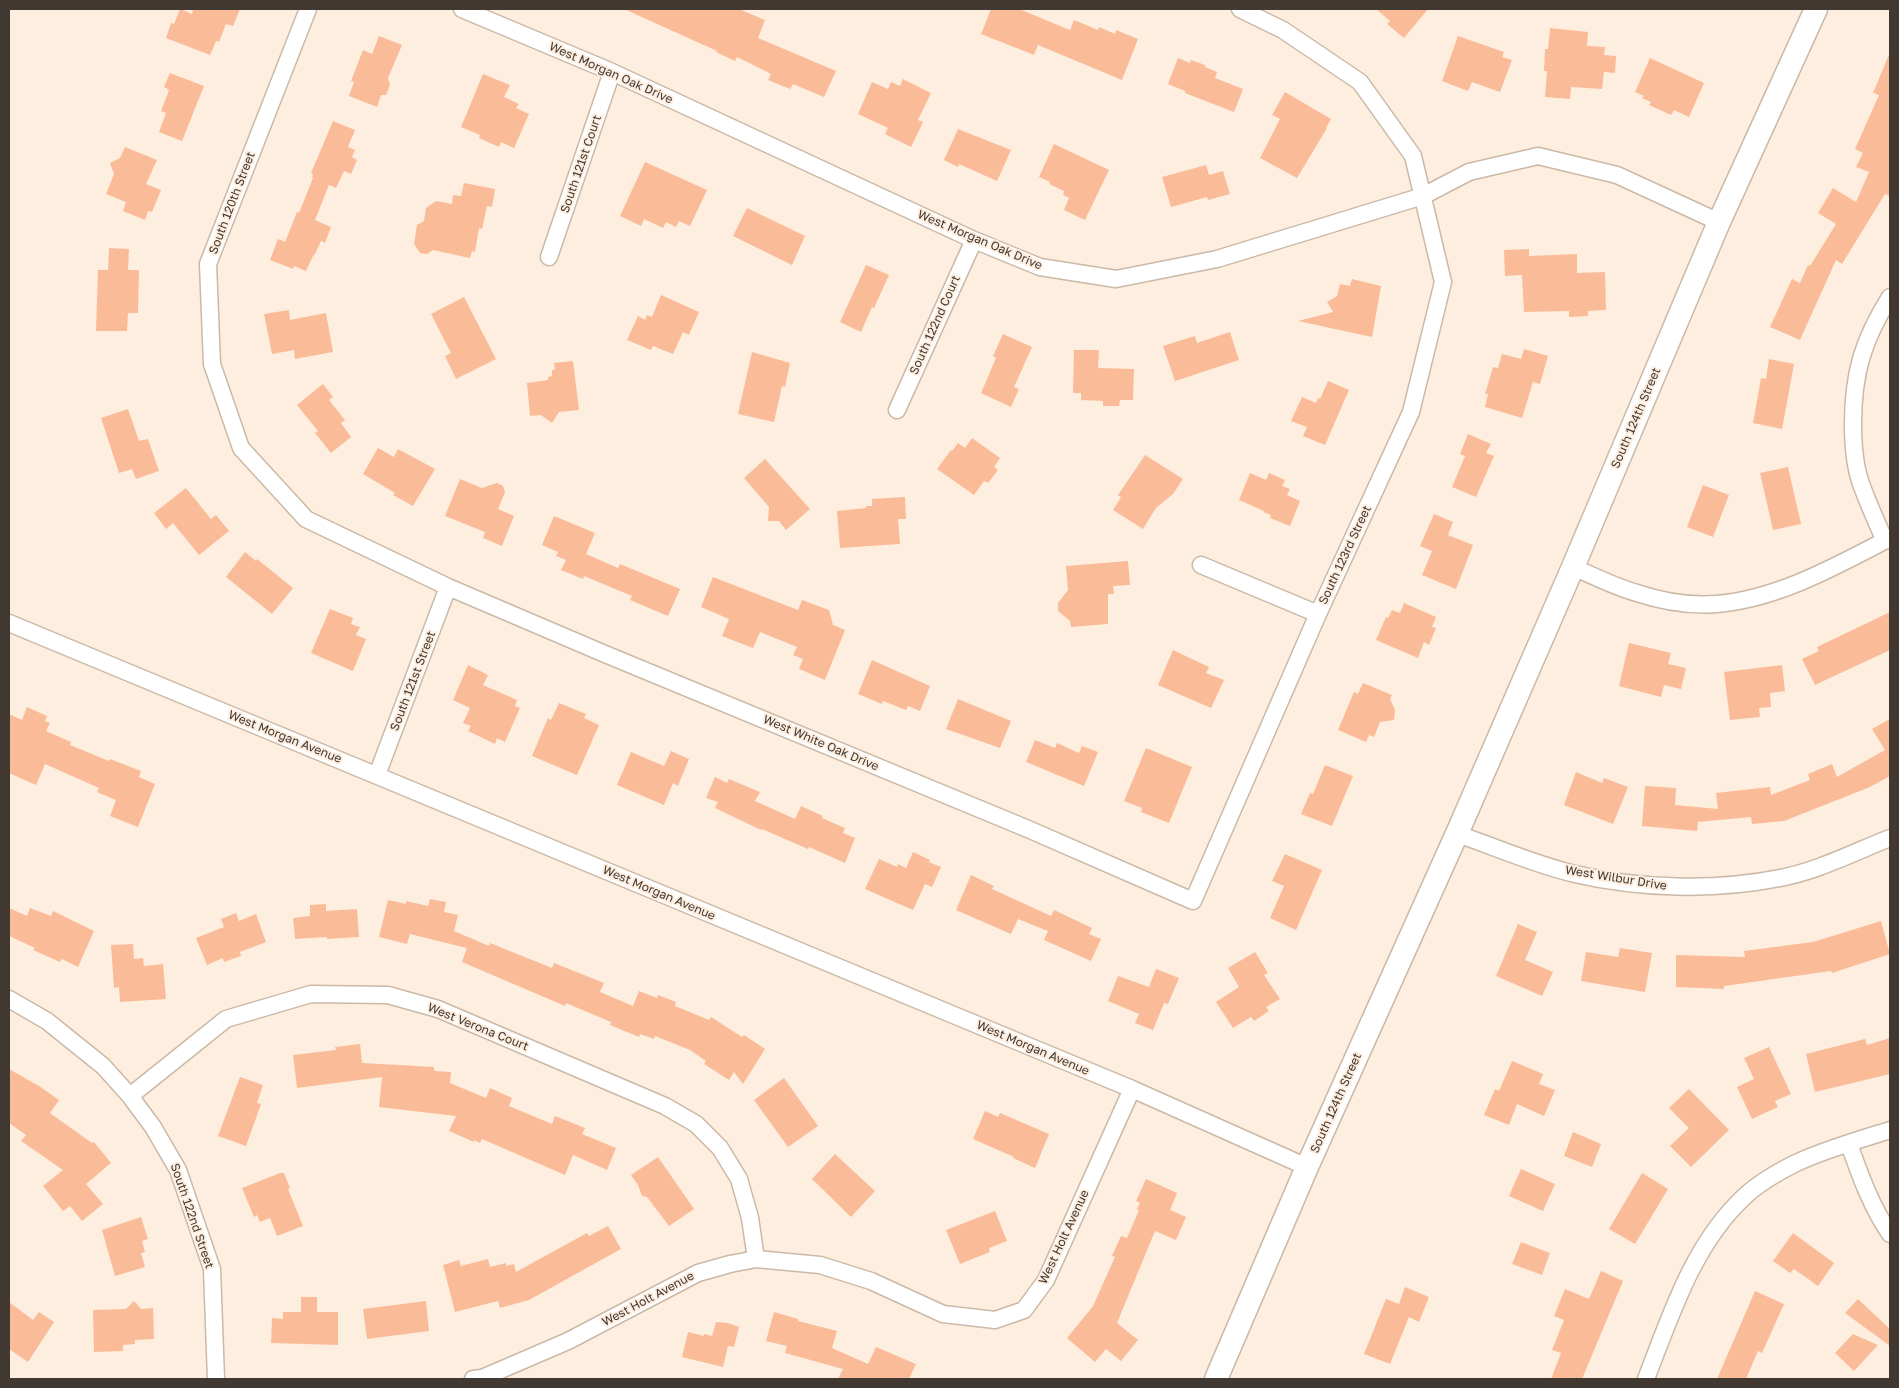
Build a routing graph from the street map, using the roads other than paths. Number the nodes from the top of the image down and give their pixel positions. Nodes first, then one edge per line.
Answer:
1 (308, 9) edge
2 (462, 9) edge
3 (1240, 9) edge
4 (1816, 9) edge
5 (612, 72) junction
6 (1423, 196) junction
7 (1719, 222) junction
8 (974, 240) junction
9 (549, 257) dead end
10 (1890, 297) edge
11 (897, 410) dead end
12 (1887, 540) edge
13 (1201, 565) dead end
14 (1573, 567) junction
15 (448, 587) junction
16 (1318, 614) junction
17 (9, 623) edge
18 (378, 776) junction
19 (1460, 832) junction
20 (1890, 838) edge
21 (1192, 901) joint
22 (9, 999) edge
23 (1132, 1089) junction
24 (130, 1096) junction
25 (1890, 1130) edge
26 (1849, 1144) junction
27 (1307, 1167) junction
28 (1890, 1234) edge
29 (756, 1259) junction
30 (216, 1379) edge
31 (473, 1379) edge
32 (1216, 1379) edge
33 (1646, 1379) edge

1 - 15 street, South 120th Street
2 - 5 street, West Morgan Oak Drive
3 - 6 street, South 123rd Street
4 - 7 street, South 124th Street
5 - 8 street, West Morgan Oak Drive
5 - 9 street, South 121st Court
6 - 7 street, West Morgan Oak Drive
6 - 8 street, West Morgan Oak Drive
6 - 16 street, South 123rd Street
7 - 14 street, South 124th Street
8 - 11 street, South 122nd Court
10 - 12 street
12 - 14 street
13 - 16 street
14 - 19 street, South 124th Street
15 - 18 street, South 121st Street
15 - 21 street, West White Oak Drive
16 - 21 street, South 123rd Street
17 - 18 street, West Morgan Avenue
18 - 23 street, West Morgan Avenue
19 - 20 street, West Wilbur Drive
19 - 27 street, South 124th Street
22 - 24 street
23 - 27 street, West Morgan Avenue
23 - 29 street, West Holt Avenue
24 - 29 street, West Verona Court
24 - 30 street, South 122nd Street
25 - 26 street
26 - 28 street
26 - 33 street
27 - 32 street, South 124th Street
29 - 31 street, West Holt Avenue

